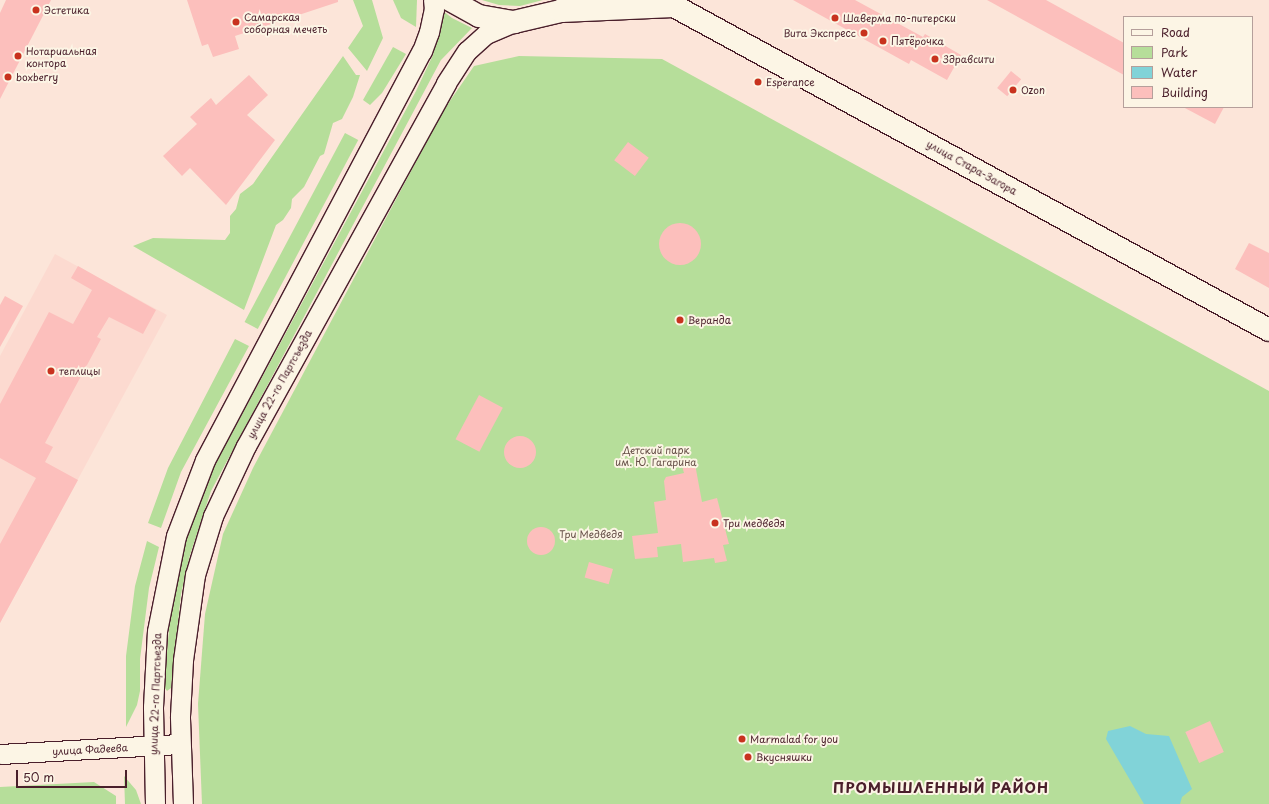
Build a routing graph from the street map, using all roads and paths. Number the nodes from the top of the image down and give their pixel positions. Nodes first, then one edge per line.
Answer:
1 (433, 0) edge
2 (450, 0) edge
3 (671, 3) edge
4 (569, 5) edge
5 (514, 22) junction
6 (1269, 330) edge
7 (180, 744) junction
8 (153, 746) junction
9 (0, 754) edge
10 (155, 804) edge
11 (183, 804) edge

1 - 8 street, улица 22-го Партсъезда
2 - 5 main road
3 - 4 main road, улица Стара-Загора
3 - 6 main road, улица Стара-Загора
4 - 5 main road, улица Стара-Загора
5 - 7 street, улица 22-го Партсъезда
7 - 8 street, улица Фадеева
7 - 11 street, улица 22-го Партсъезда
8 - 9 street, улица Фадеева
8 - 10 street, улица 22-го Партсъезда

